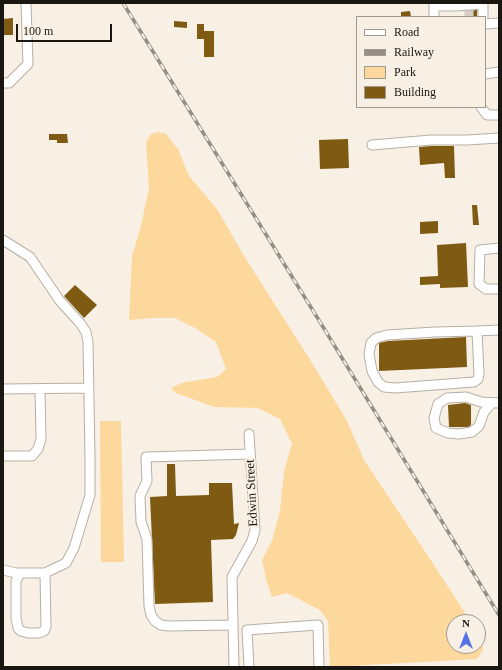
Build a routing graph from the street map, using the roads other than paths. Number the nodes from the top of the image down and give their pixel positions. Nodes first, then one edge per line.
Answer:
1 (26, 3) edge
2 (456, 4) edge
3 (434, 5) edge
4 (475, 9) edge
5 (434, 16) edge
6 (486, 24) edge
7 (499, 24) edge
8 (499, 72) edge
9 (486, 74) edge
10 (3, 83) edge
11 (482, 108) edge
12 (499, 115) edge
13 (499, 138) edge
14 (372, 145) dead end
15 (3, 240) edge
16 (499, 248) edge
17 (499, 289) edge
18 (499, 330) edge
19 (477, 331) junction
20 (89, 388) junction
21 (3, 389) edge
22 (40, 389) junction
23 (495, 403) edge
24 (249, 434) dead end
25 (250, 454) junction
26 (3, 456) edge
27 (3, 570) edge
28 (20, 573) junction
29 (45, 573) junction
30 (233, 625) junction
31 (234, 667) edge
32 (249, 667) edge
33 (319, 667) edge

1 - 10 street
2 - 3 street
2 - 4 street
3 - 5 street
6 - 7 street
8 - 9 street
11 - 12 street
13 - 14 street
15 - 20 street
16 - 17 street
18 - 19 street
19 - 19 street
20 - 22 street
20 - 29 street
21 - 22 street
22 - 26 street
23 - 23 street
24 - 25 street, Edwin Street
25 - 30 street, Edwin Street
25 - 30 street
27 - 28 street
28 - 29 street
28 - 29 street
30 - 31 street, Edwin Street
32 - 33 street

